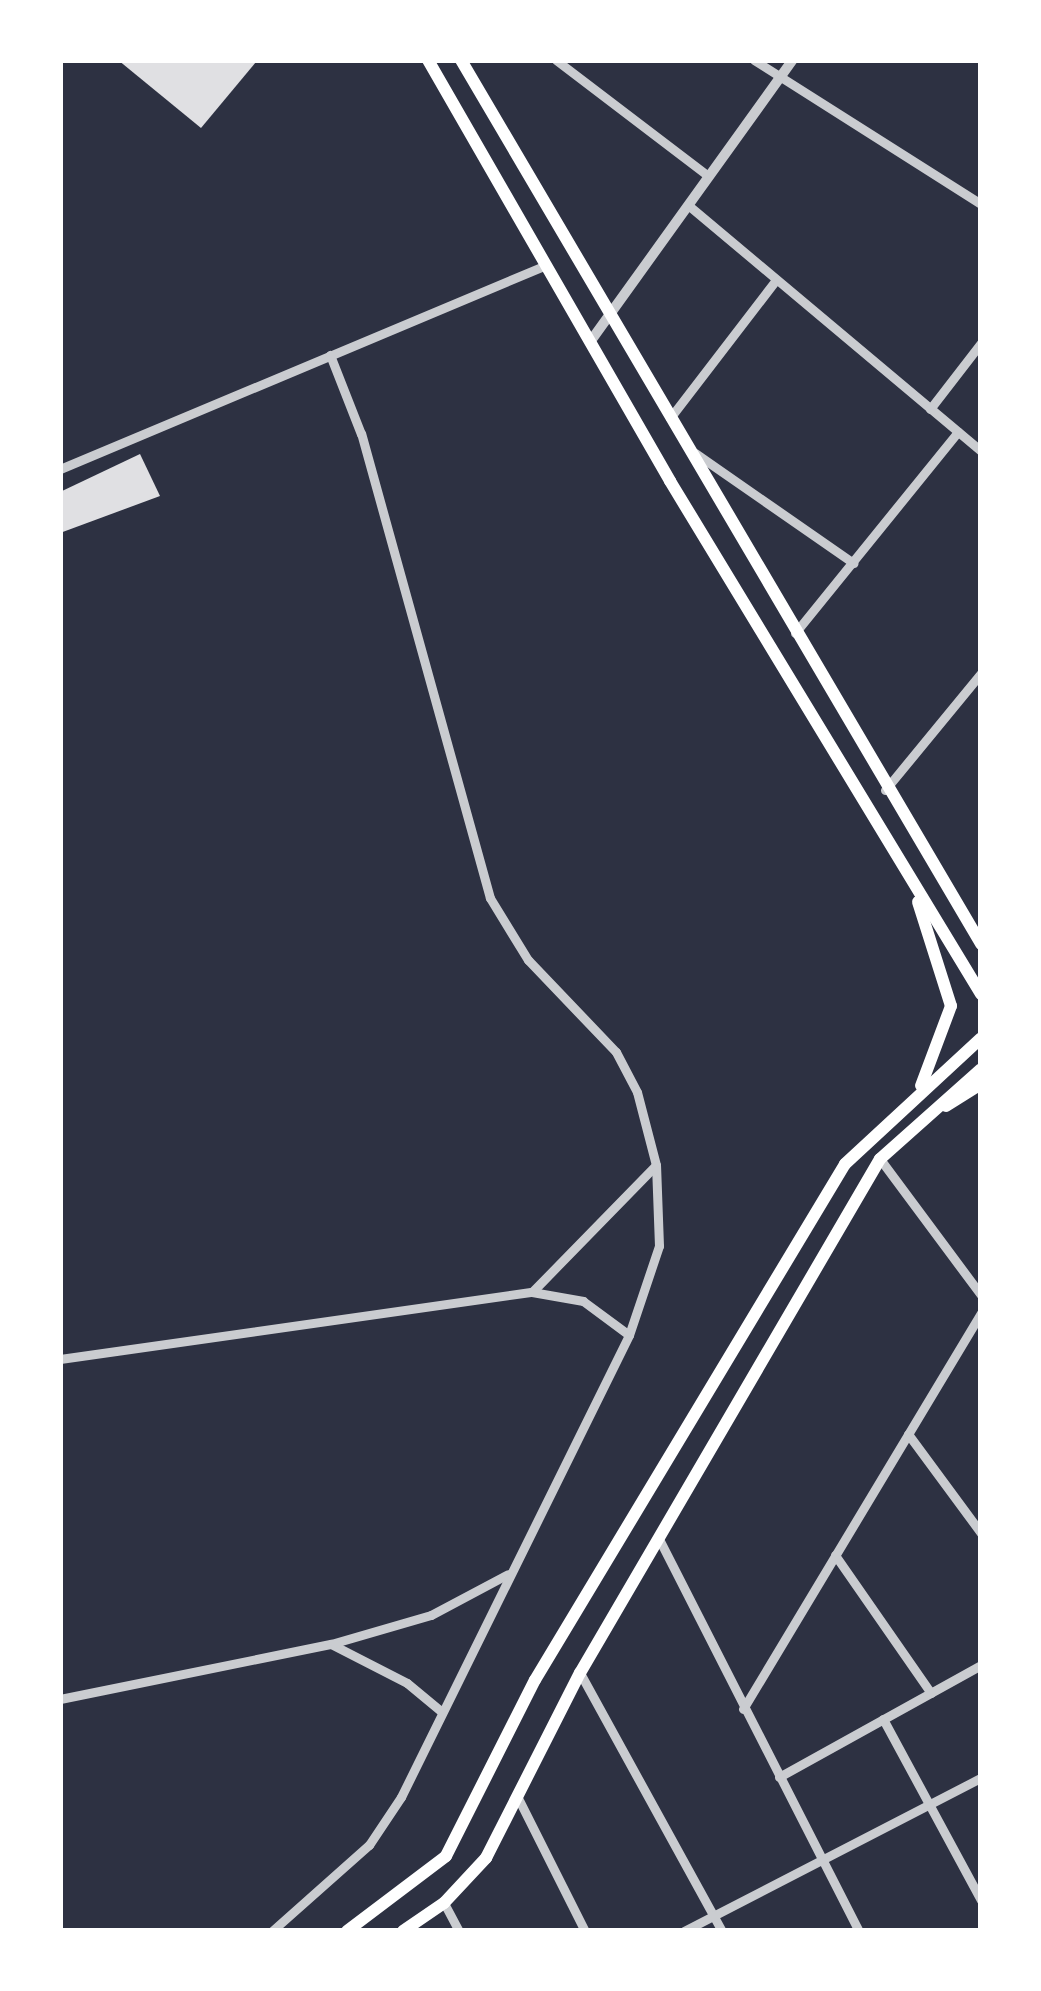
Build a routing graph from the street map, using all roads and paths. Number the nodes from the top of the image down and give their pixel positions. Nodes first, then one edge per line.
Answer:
1 (428, 60) edge
2 (461, 60) edge
3 (556, 60) edge
4 (754, 60) edge
5 (793, 60) edge
6 (780, 78) junction
7 (708, 176) junction
8 (981, 204) edge
9 (688, 205) junction
10 (545, 265) junction
11 (776, 280) junction
12 (610, 314) junction
13 (590, 342) junction
14 (981, 344) edge
15 (330, 355) junction
16 (931, 409) junction
17 (670, 418) junction
18 (958, 432) junction
19 (686, 447) junction
20 (981, 451) edge
21 (60, 469) edge
22 (853, 563) junction
23 (794, 634) junction
24 (981, 673) edge
25 (885, 790) junction
26 (908, 873) junction
27 (981, 940) edge
28 (981, 994) edge
29 (981, 1038) edge
30 (981, 1069) edge
31 (981, 1084) edge
32 (917, 1094) junction
33 (914, 1124) junction
34 (880, 1159) junction
35 (656, 1165) junction
36 (532, 1292) junction
37 (981, 1295) edge
38 (981, 1312) edge
39 (629, 1335) junction
40 (60, 1359) edge
41 (908, 1434) junction
42 (981, 1533) edge
43 (658, 1538) junction
44 (835, 1555) junction
45 (511, 1573) junction
46 (331, 1644) junction
47 (981, 1665) edge
48 (580, 1673) junction
49 (931, 1693) junction
50 (60, 1700) edge
51 (742, 1709) junction
52 (442, 1712) junction
53 (884, 1719) junction
54 (778, 1777) junction
55 (981, 1778) edge
56 (517, 1796) junction
57 (931, 1804) junction
58 (823, 1860) junction
59 (981, 1900) edge
60 (444, 1903) junction
61 (714, 1916) junction
62 (272, 1931) edge
63 (347, 1931) edge
64 (403, 1931) edge
65 (460, 1931) edge
66 (585, 1931) edge
67 (684, 1931) edge
68 (722, 1931) edge
69 (860, 1931) edge

1 - 10 main road
2 - 12 main road
3 - 7 street
4 - 6 street
5 - 6 street
6 - 7 street
6 - 8 street
7 - 9 street
9 - 11 street
9 - 12 street
10 - 13 main road
10 - 15 street
11 - 16 street
11 - 17 street
12 - 13 street
12 - 17 main road
13 - 26 main road
14 - 16 street
15 - 21 street
15 - 35 street
16 - 18 street
17 - 19 main road
18 - 20 street
18 - 22 street
19 - 22 street
19 - 23 main road
22 - 23 street
23 - 25 main road
24 - 25 street
25 - 27 main road
26 - 28 main road
26 - 32 main road
29 - 32 main road
30 - 33 main road
31 - 33 main road
32 - 63 main road
33 - 34 main road
34 - 37 street
34 - 43 main road
35 - 36 street
35 - 39 street
36 - 39 street
36 - 40 street
38 - 41 street
39 - 45 street
41 - 42 street
41 - 44 street
43 - 48 main road
43 - 51 street
44 - 49 street
44 - 51 street
45 - 46 street
45 - 52 street
46 - 50 street
46 - 52 street
47 - 49 street
48 - 56 main road
48 - 61 street
49 - 53 street
51 - 54 street
52 - 62 street
53 - 54 street
53 - 57 street
54 - 58 street
55 - 57 street
56 - 60 main road
56 - 66 street
57 - 58 street
57 - 59 street
58 - 61 street
58 - 69 street
60 - 64 main road
60 - 65 street
61 - 67 street
61 - 68 street

